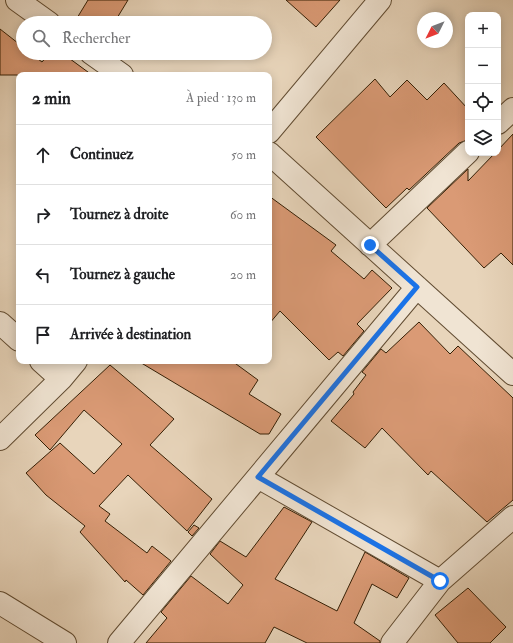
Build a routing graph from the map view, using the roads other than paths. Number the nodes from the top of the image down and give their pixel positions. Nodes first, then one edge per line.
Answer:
1 (17, 0) edge
2 (380, 0) edge
3 (39, 16) edge
4 (101, 60) edge
5 (118, 72) edge
6 (513, 109) edge
7 (501, 120) edge
8 (272, 128) edge
9 (465, 155) edge
10 (272, 157) edge
11 (370, 245) junction
12 (417, 287) junction
13 (0, 323) edge
14 (16, 337) edge
15 (44, 364) edge
16 (74, 364) edge
17 (513, 374) edge
18 (61, 379) junction
19 (0, 439) edge
20 (258, 477) junction
21 (513, 517) edge
22 (440, 581) junction
23 (0, 603) edge
24 (65, 643) edge
25 (119, 643) edge
26 (392, 643) edge

1 - 3 street
2 - 8 street
4 - 5 street
6 - 7 street
9 - 11 street
10 - 11 street
11 - 12 street
12 - 17 street
12 - 20 street
13 - 14 street
15 - 18 street
16 - 18 street
18 - 19 street
20 - 22 street
20 - 25 street
21 - 22 street
22 - 26 street
23 - 24 street

